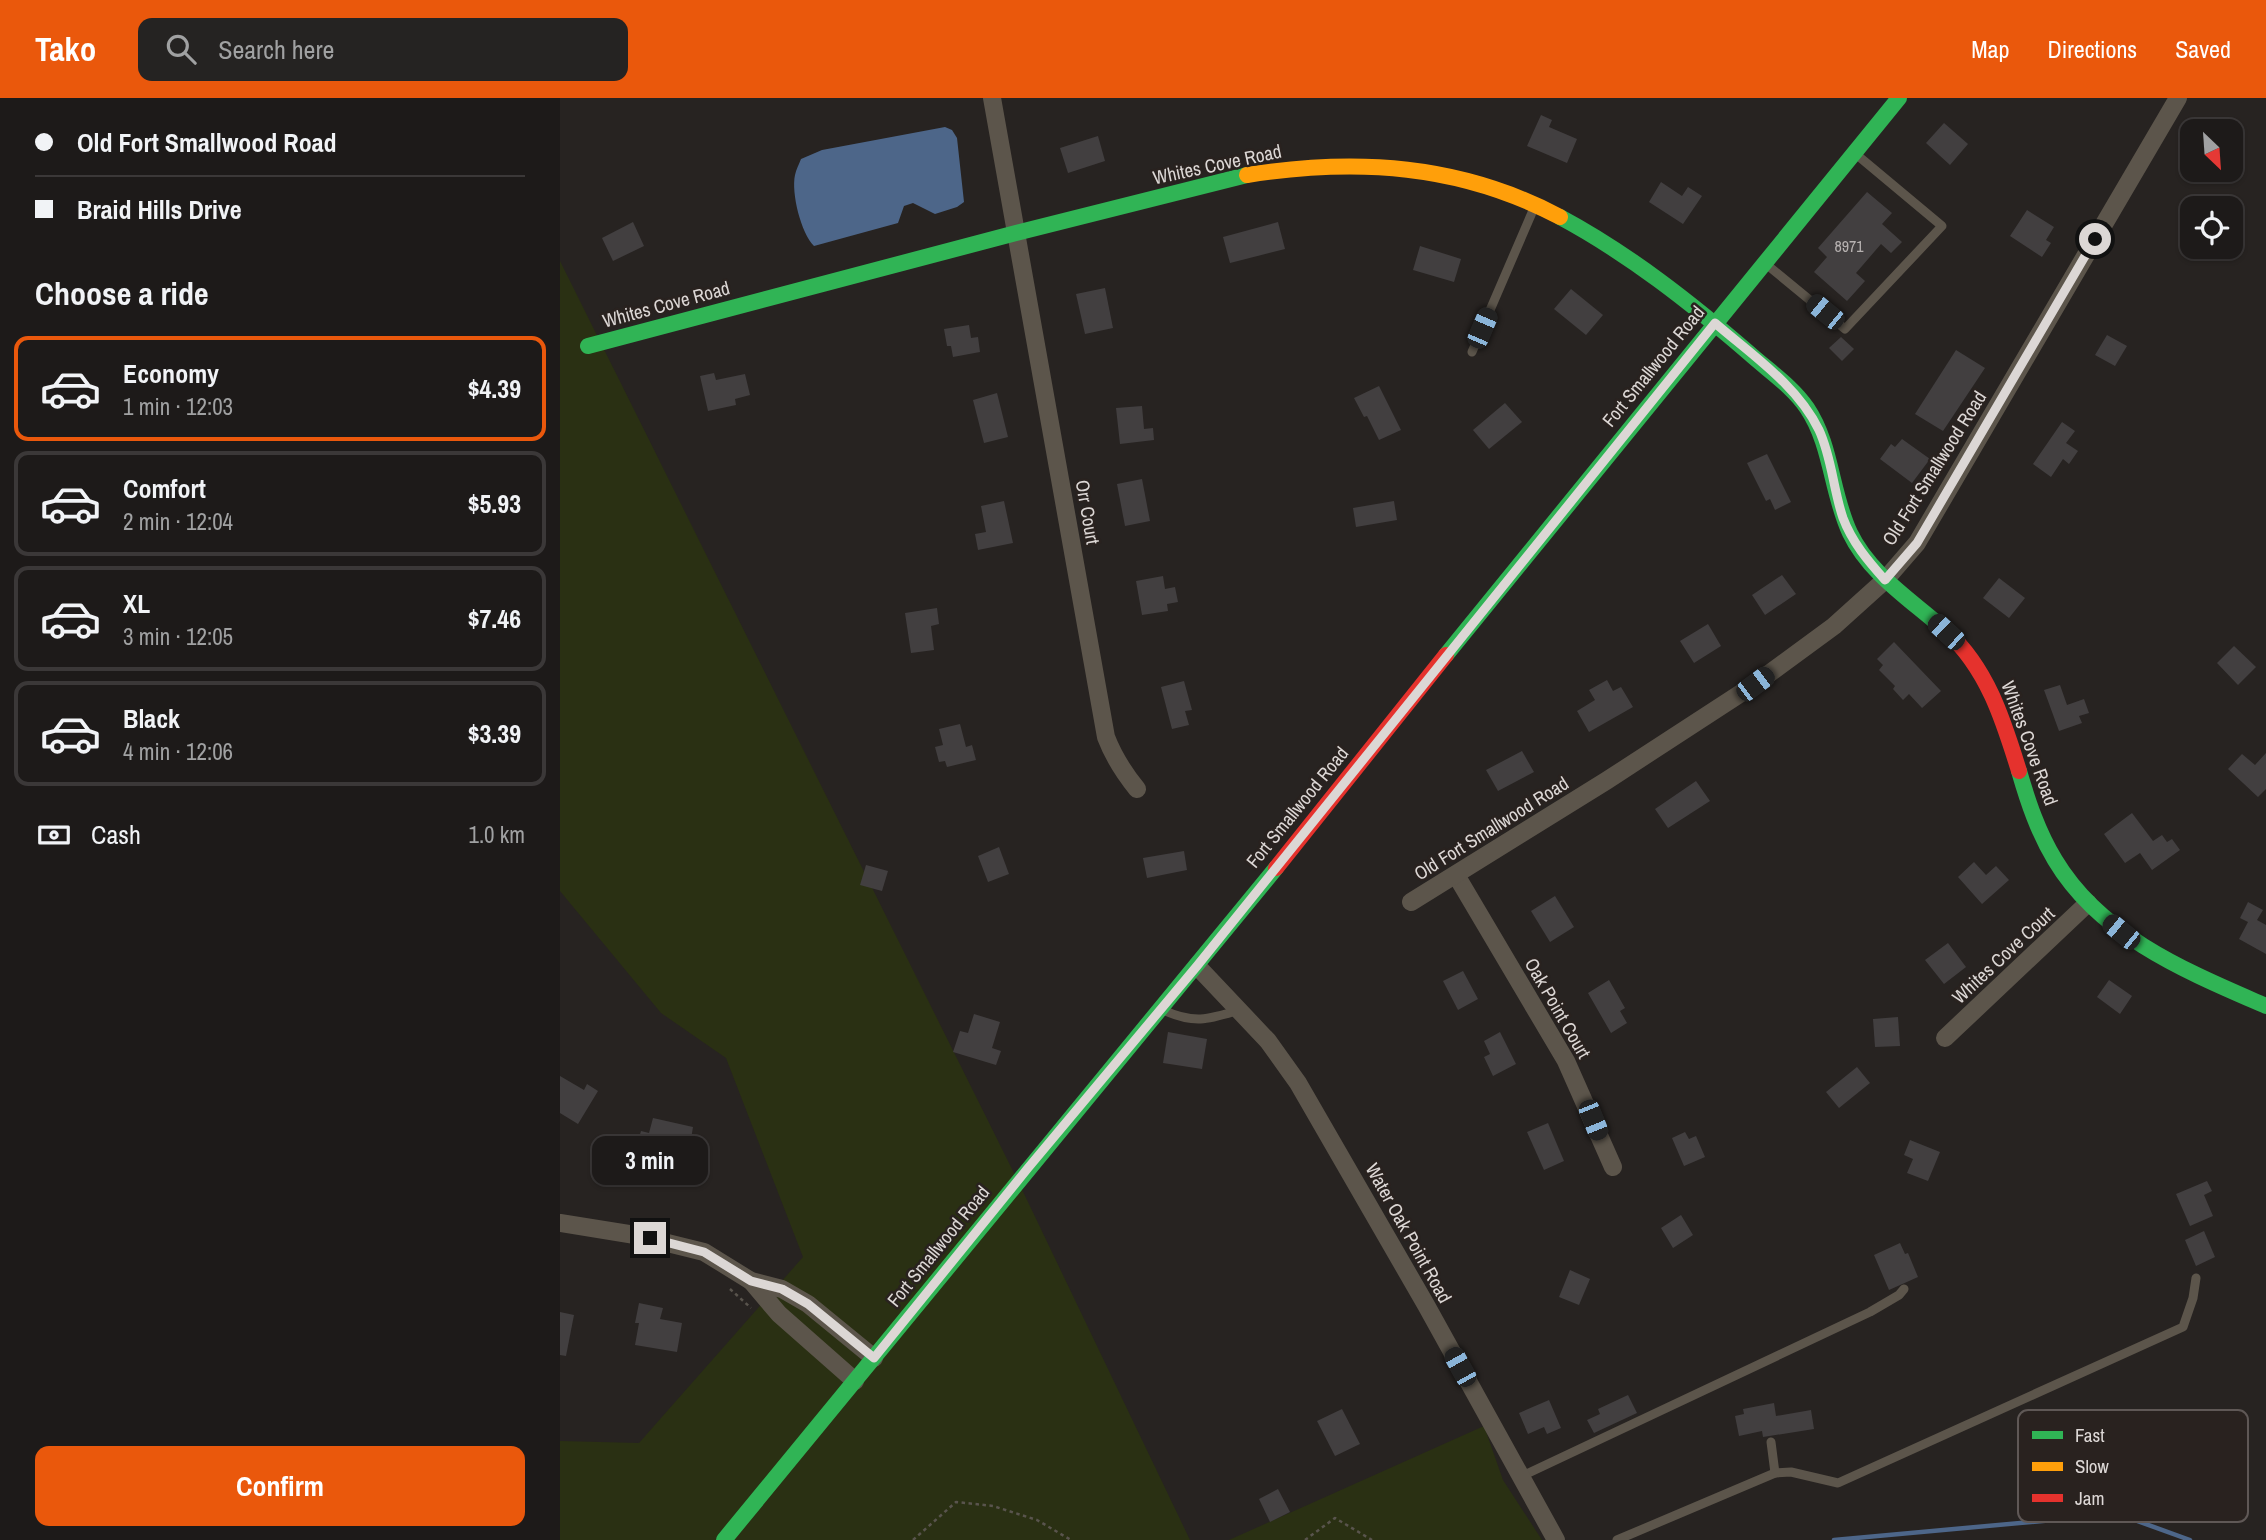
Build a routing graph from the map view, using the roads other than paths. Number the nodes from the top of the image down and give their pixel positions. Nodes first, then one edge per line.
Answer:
1 (992, 98) edge
2 (1899, 98) edge
3 (2178, 98) edge
4 (1853, 152) junction
5 (1535, 206) junction
6 (1016, 233) junction
7 (1764, 263) junction
8 (1715, 323) junction
9 (588, 346) dead end
10 (1472, 352) dead end
11 (1885, 580) junction
12 (1138, 789) dead end
13 (1456, 875) junction
14 (1411, 902) dead end
15 (2088, 903) junction
16 (1197, 966) junction
17 (2266, 1006) edge
18 (1161, 1009) junction
19 (1239, 1010) junction
20 (1945, 1038) dead end
21 (1612, 1167) dead end
22 (560, 1223) edge
23 (2196, 1278) dead end
24 (751, 1281) junction
25 (1904, 1289) dead end
26 (874, 1358) junction
27 (855, 1381) junction
28 (1771, 1442) dead end
29 (1775, 1473) junction
30 (1520, 1477) junction
31 (724, 1540) edge
32 (1556, 1540) edge
33 (1617, 1540) edge

1 - 6 street, Orr Court
2 - 4 street, Fort Smallwood Road
3 - 11 street, Old Fort Smallwood Road
4 - 7 street, Fort Smallwood Road
4 - 7 lane
5 - 6 street, Whites Cove Road
5 - 8 street, Whites Cove Road
5 - 10 lane
6 - 9 street, Whites Cove Road
6 - 12 street, Orr Court
7 - 8 street, Fort Smallwood Road
8 - 11 street, Whites Cove Road
8 - 16 street, Fort Smallwood Road
11 - 13 street, Old Fort Smallwood Road
11 - 15 street, Whites Cove Road
13 - 14 street, Old Fort Smallwood Road
13 - 21 street, Oak Point Court
15 - 17 street, Whites Cove Road
15 - 20 street, Whites Cove Court
16 - 18 street, Fort Smallwood Road
16 - 19 street, Water Oak Point Road
18 - 19 lane
18 - 26 street, Fort Smallwood Road
19 - 30 street, Water Oak Point Road
22 - 24 street
23 - 29 lane
24 - 26 street
24 - 27 street
25 - 30 lane
26 - 27 street, Fort Smallwood Road
27 - 31 street, Fort Smallwood Road
28 - 29 lane
29 - 33 lane
30 - 32 street, Water Oak Point Road

